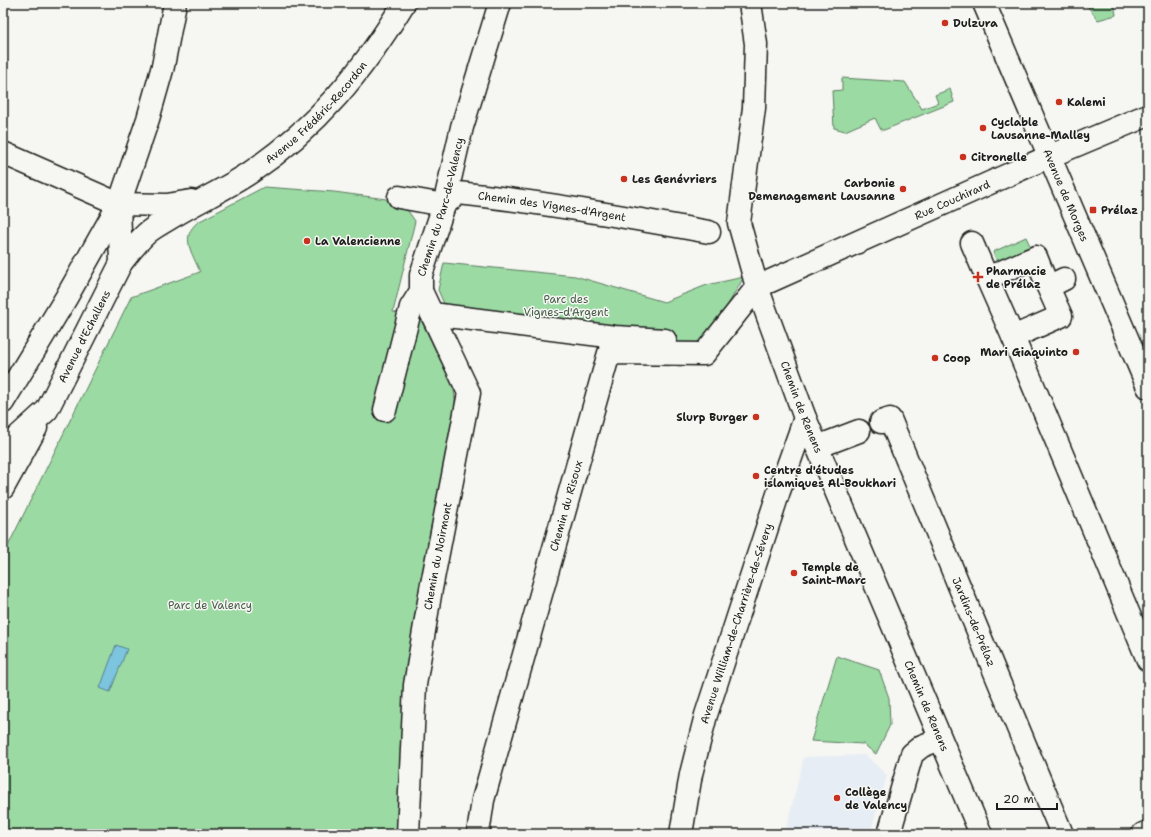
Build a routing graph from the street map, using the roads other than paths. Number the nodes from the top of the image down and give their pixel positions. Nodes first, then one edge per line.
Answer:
1 (175, 3) edge
2 (404, 3) edge
3 (500, 3) edge
4 (750, 3) edge
5 (984, 3) edge
6 (1148, 115) edge
7 (3, 153) edge
8 (1048, 156) junction
9 (205, 197) junction
10 (399, 197) dead end
11 (119, 204) junction
12 (444, 205) junction
13 (709, 232) dead end
14 (972, 243) dead end
15 (121, 263) junction
16 (987, 278) junction
17 (757, 287) junction
18 (421, 291) junction
19 (432, 314) junction
20 (1013, 336) junction
21 (716, 339) junction
22 (1148, 387) edge
23 (3, 402) edge
24 (47, 410) junction
25 (385, 410) dead end
26 (805, 418) junction
27 (881, 422) dead end
28 (859, 431) dead end
29 (817, 447) junction
30 (3, 450) edge
31 (3, 488) edge
32 (1148, 660) edge
33 (940, 739) junction
34 (1148, 832) edge
35 (408, 834) edge
36 (478, 834) edge
37 (681, 834) edge
38 (889, 834) edge
39 (981, 834) edge
40 (1062, 834) edge
41 (1143, 834) edge

1 - 11 street, Avenue d'Echallens
2 - 9 street, Avenue Frédéric-Recordon
3 - 12 street, Chemin du Parc-de-Valency
4 - 17 street, Chemin de Renens
5 - 8 street, Avenue de Morges
6 - 8 street, Rue Couchirard
7 - 11 street
8 - 17 street, Rue Couchirard
8 - 22 street, Avenue de Morges
9 - 11 street, Avenue Frédéric-Recordon
9 - 15 street, Avenue Frédéric-Recordon
10 - 12 street
11 - 15 street, Avenue d'Echallens
11 - 23 street, Avenue d'Echallens
12 - 13 street, Chemin des Vignes-d'Argent
12 - 18 street, Chemin du Parc-de-Valency
14 - 16 street
15 - 24 street, Avenue d'Echallens
16 - 20 street
16 - 20 street
17 - 21 street, Chemin du Risoux
17 - 26 street, Chemin de Renens
18 - 19 street, Chemin du Noirmont
18 - 25 street, Chemin du Parc-de-Valency
19 - 21 street
19 - 35 street, Chemin du Noirmont
20 - 32 street
21 - 36 street, Chemin du Risoux
24 - 30 street, Avenue d'Echallens
24 - 31 street
26 - 29 street, Chemin de Renens
26 - 37 street, Avenue William-de-Charrière-de-Sévery
27 - 40 street, Jardins-de-Prélaz
28 - 29 street
29 - 33 street, Chemin de Renens
33 - 38 street
33 - 39 street, Chemin de Renens
34 - 41 street

